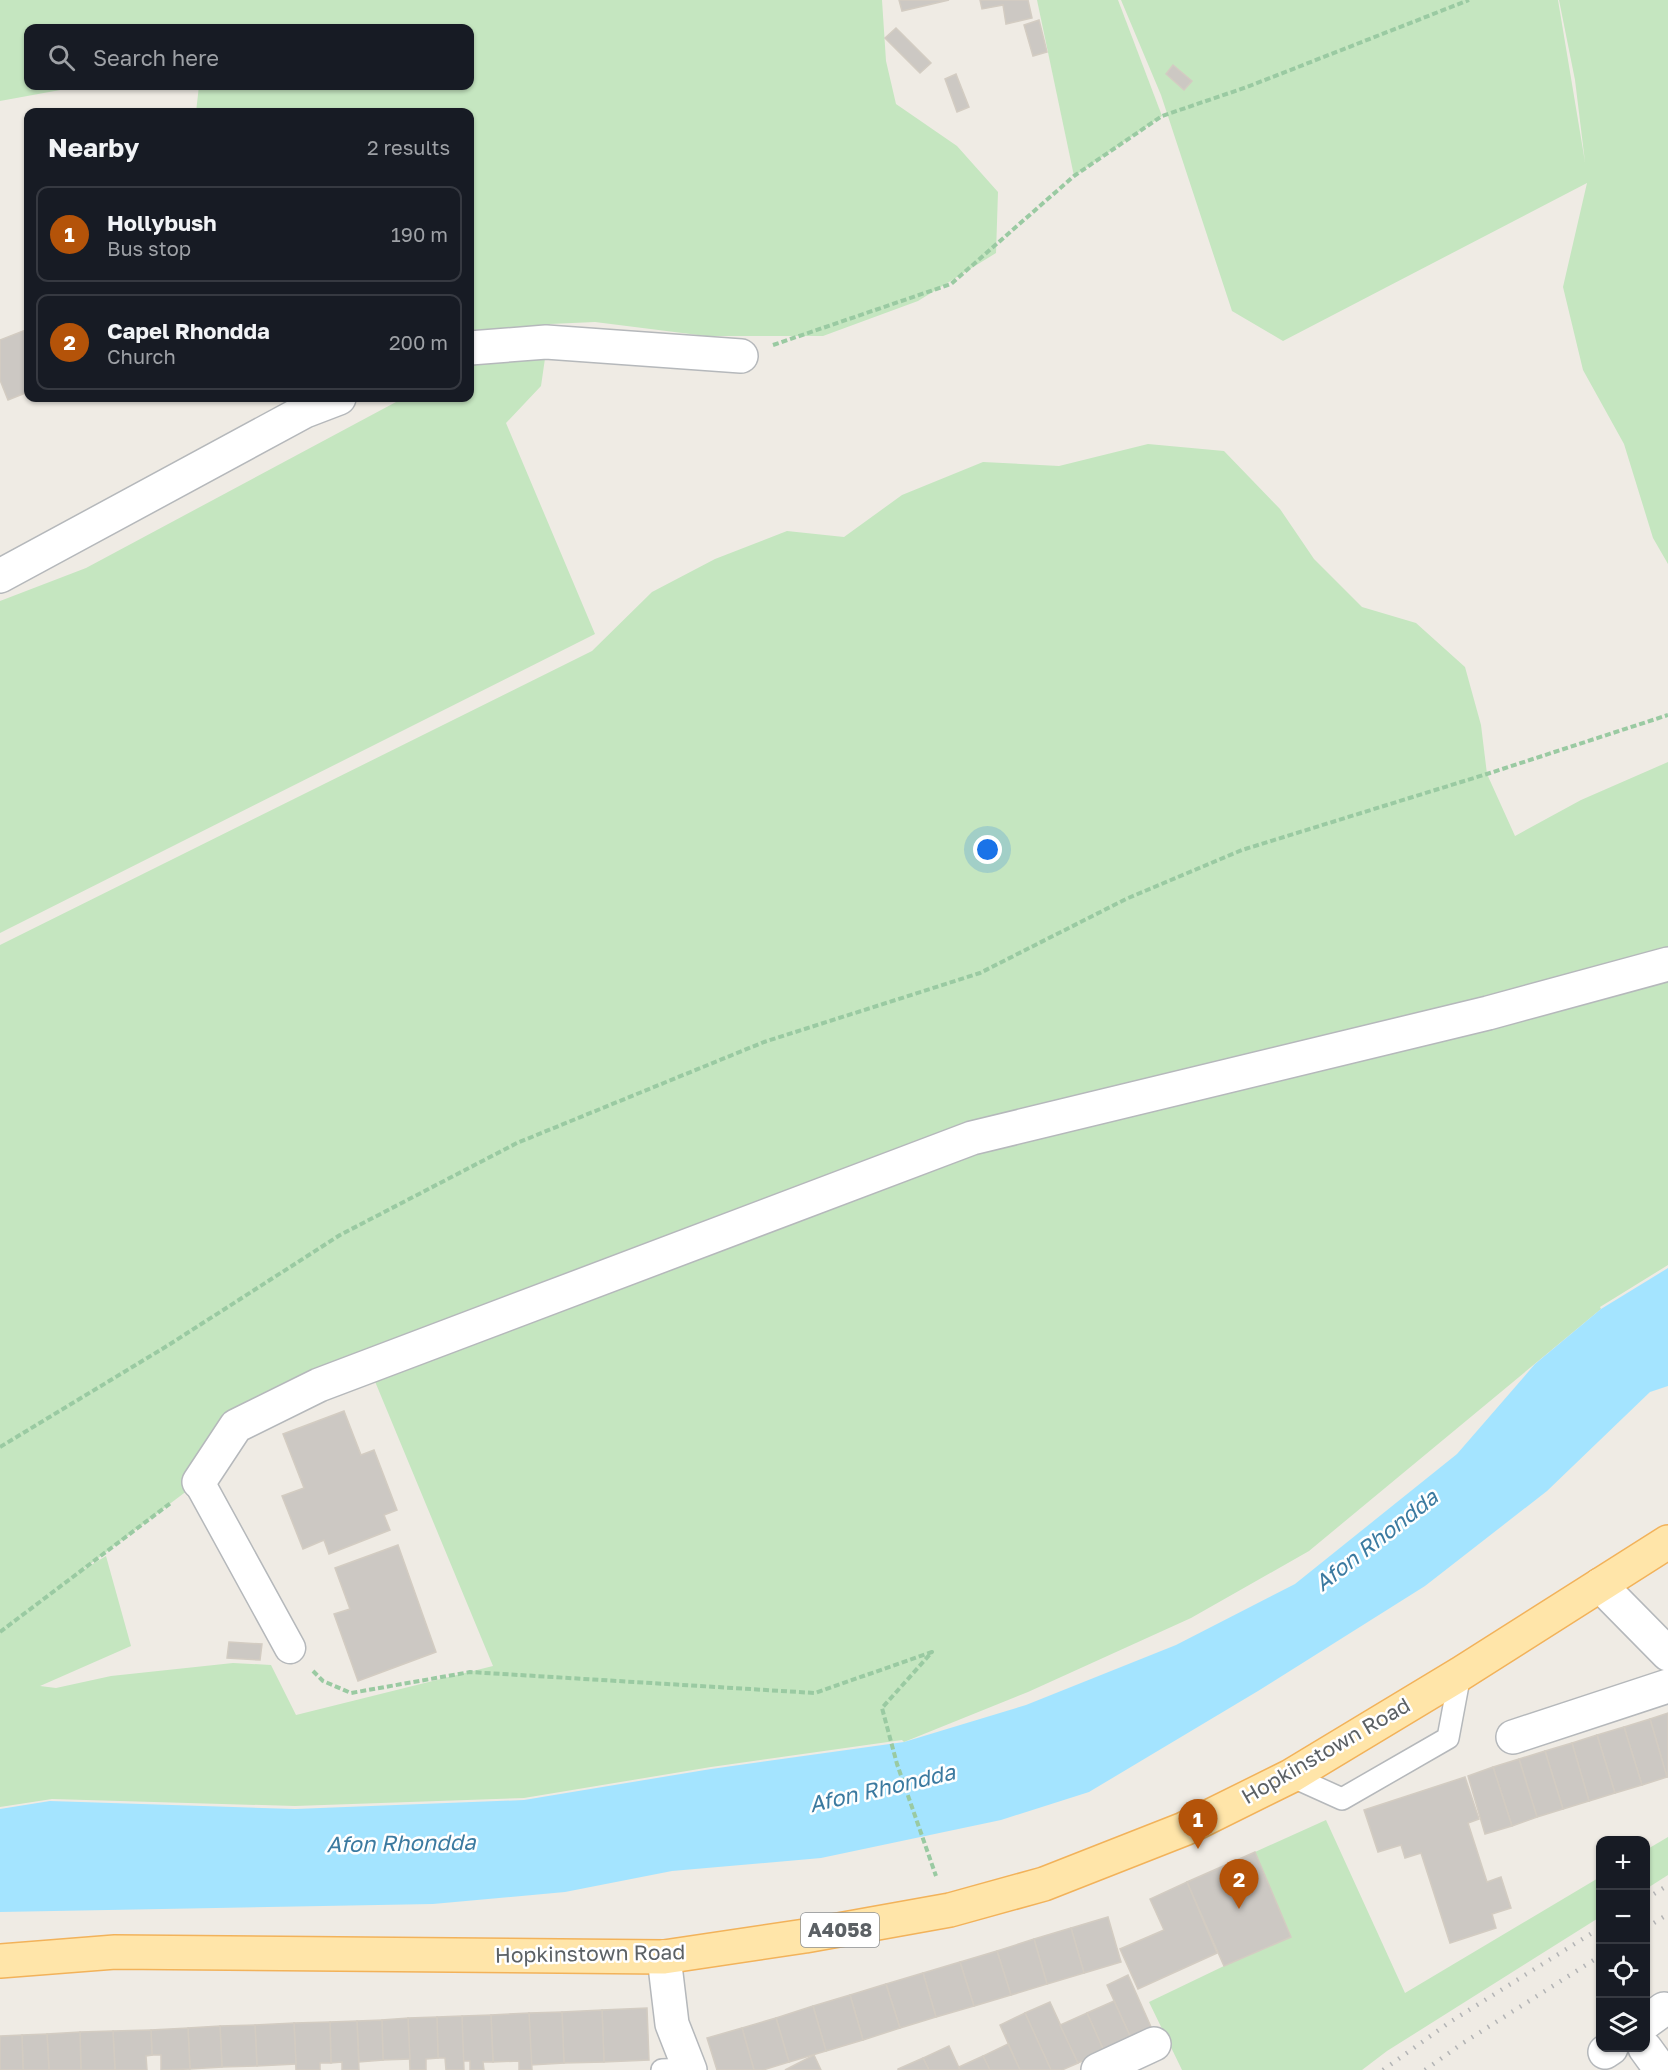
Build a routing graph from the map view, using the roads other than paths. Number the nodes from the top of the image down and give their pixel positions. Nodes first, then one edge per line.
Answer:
1 (474, 348) edge
2 (741, 356) road end
3 (329, 402) edge
4 (0, 576) edge
5 (1668, 964) edge
6 (199, 1482) joint
7 (1668, 1542) edge
8 (1600, 1585) junction
9 (290, 1648) road end
10 (1668, 1654) edge
11 (1460, 1674) junction
12 (1668, 1686) edge
13 (1513, 1737) dead end
14 (1291, 1776) junction
15 (664, 1957) junction
16 (0, 1961) edge
17 (1154, 2044) dead end
18 (1647, 2052) edge
19 (681, 2070) edge
20 (1098, 2070) edge
21 (1661, 2070) edge

1 - 2 street
3 - 4 street
5 - 6 street
6 - 9 street
7 - 8 main road, A4058
8 - 10 street
8 - 11 main road, Hopkinstown Road / A4058
11 - 14 main road, Hopkinstown Road / A4058
11 - 14 lane
12 - 13 street
14 - 15 main road, Hopkinstown Road / A4058
15 - 16 main road, Hopkinstown Road / A4058
15 - 19 street
17 - 20 street
18 - 21 street

